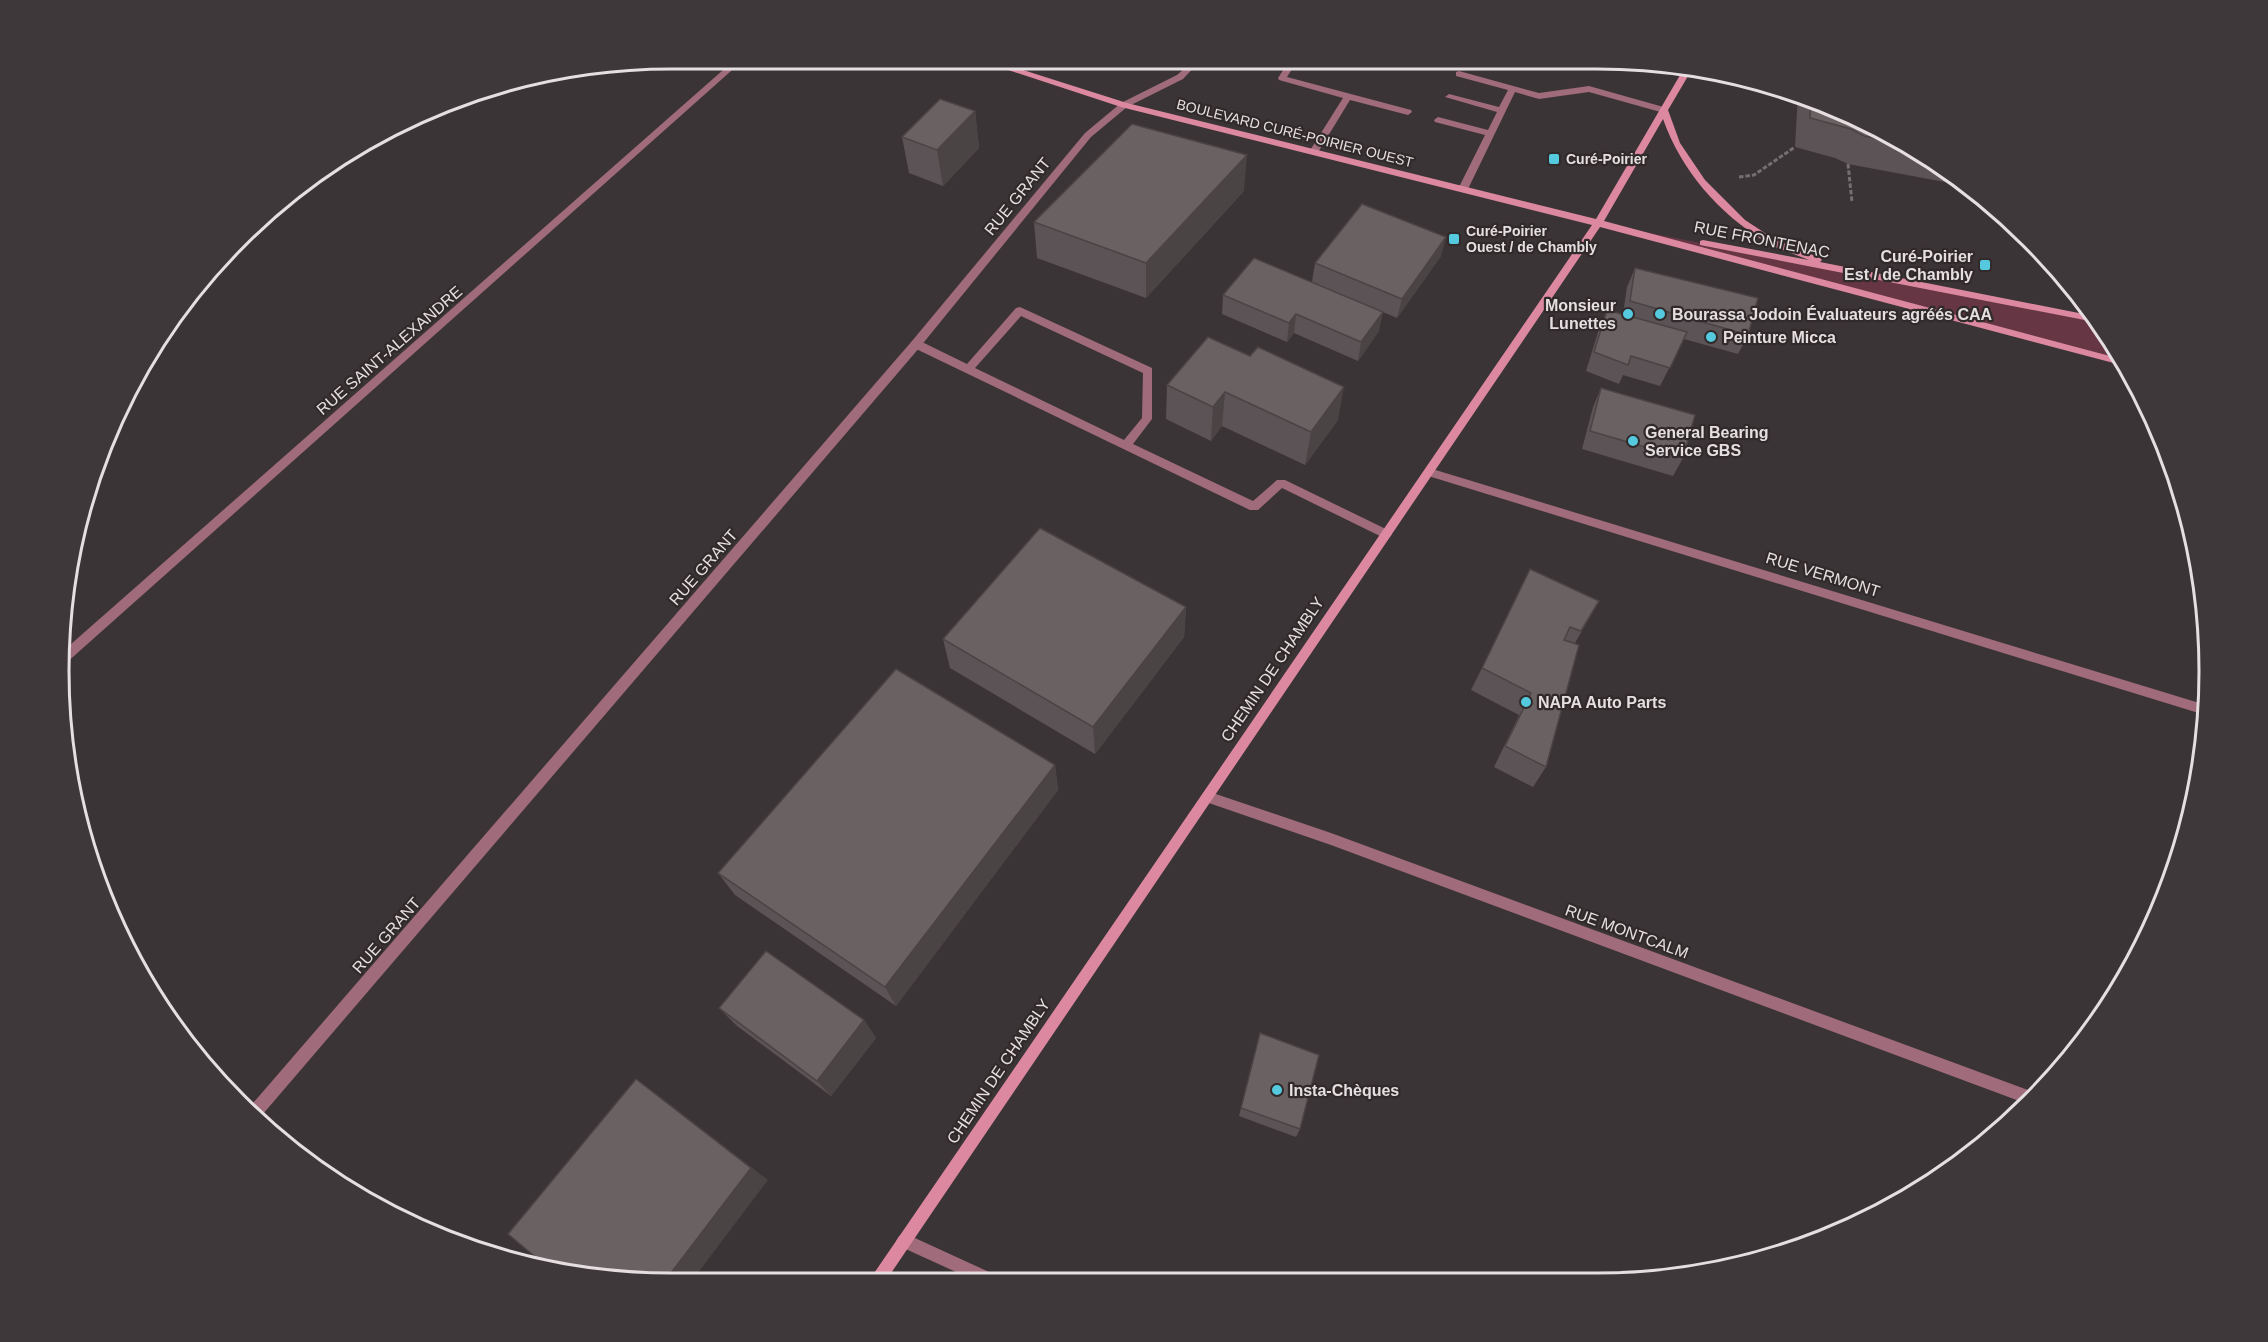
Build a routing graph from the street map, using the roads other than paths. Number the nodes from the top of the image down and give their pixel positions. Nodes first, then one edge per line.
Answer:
1 (729, 69) edge
2 (1010, 69) edge
3 (1189, 69) edge
4 (1288, 69) edge
5 (1414, 69) edge
6 (1412, 74) dead end
7 (1459, 74) dead end
8 (1684, 75) edge
9 (1512, 90) junction
10 (1348, 97) junction
11 (1449, 97) dead end
12 (1399, 99) dead end
13 (1124, 105) junction
14 (1395, 109) junction
15 (1500, 110) junction
16 (1664, 110) junction
17 (1408, 112) dead end
18 (1438, 120) dead end
19 (1489, 133) junction
20 (1314, 152) junction
21 (1463, 189) junction
22 (1598, 223) junction
23 (1840, 270) junction
24 (2084, 317) edge
25 (916, 344) junction
26 (2112, 360) edge
27 (968, 369) junction
28 (1126, 445) junction
29 (1429, 472) junction
30 (1386, 534) junction
31 (69, 653) edge
32 (2198, 708) edge
33 (1207, 797) junction
34 (2024, 1095) edge
35 (258, 1109) edge
36 (904, 1241) junction
37 (882, 1273) edge
38 (975, 1273) edge

1 - 31 street, RUE SAINT-ALEXANDRE
2 - 13 main road, BOULEVARD CURÉ-POIRIER OUEST
3 - 13 street, RUE GRANT
4 - 10 street
5 - 6 street
7 - 9 street
8 - 16 main road, CHEMIN DE CHAMBLY
9 - 15 street
9 - 16 street
10 - 14 street
10 - 20 street
11 - 15 street
12 - 14 street
13 - 20 main road, BOULEVARD CURÉ-POIRIER OUEST
13 - 25 street, RUE GRANT
14 - 17 street
15 - 19 street
16 - 22 main road, CHEMIN DE CHAMBLY
16 - 23 main road
18 - 19 street
19 - 21 street
20 - 21 main road, BOULEVARD CURÉ-POIRIER OUEST
21 - 22 main road, BOULEVARD CURÉ-POIRIER OUEST
22 - 23 main road, RUE FRONTENAC
22 - 26 main road
22 - 29 main road, CHEMIN DE CHAMBLY
23 - 24 main road, RUE FRONTENAC
25 - 27 street
25 - 35 street, RUE GRANT
27 - 28 street
27 - 28 street
28 - 30 street
29 - 30 main road, CHEMIN DE CHAMBLY
29 - 32 street, RUE VERMONT
30 - 33 main road, CHEMIN DE CHAMBLY
33 - 34 street, RUE MONTCALM
33 - 36 main road, CHEMIN DE CHAMBLY
36 - 37 main road, CHEMIN DE CHAMBLY
36 - 38 street

